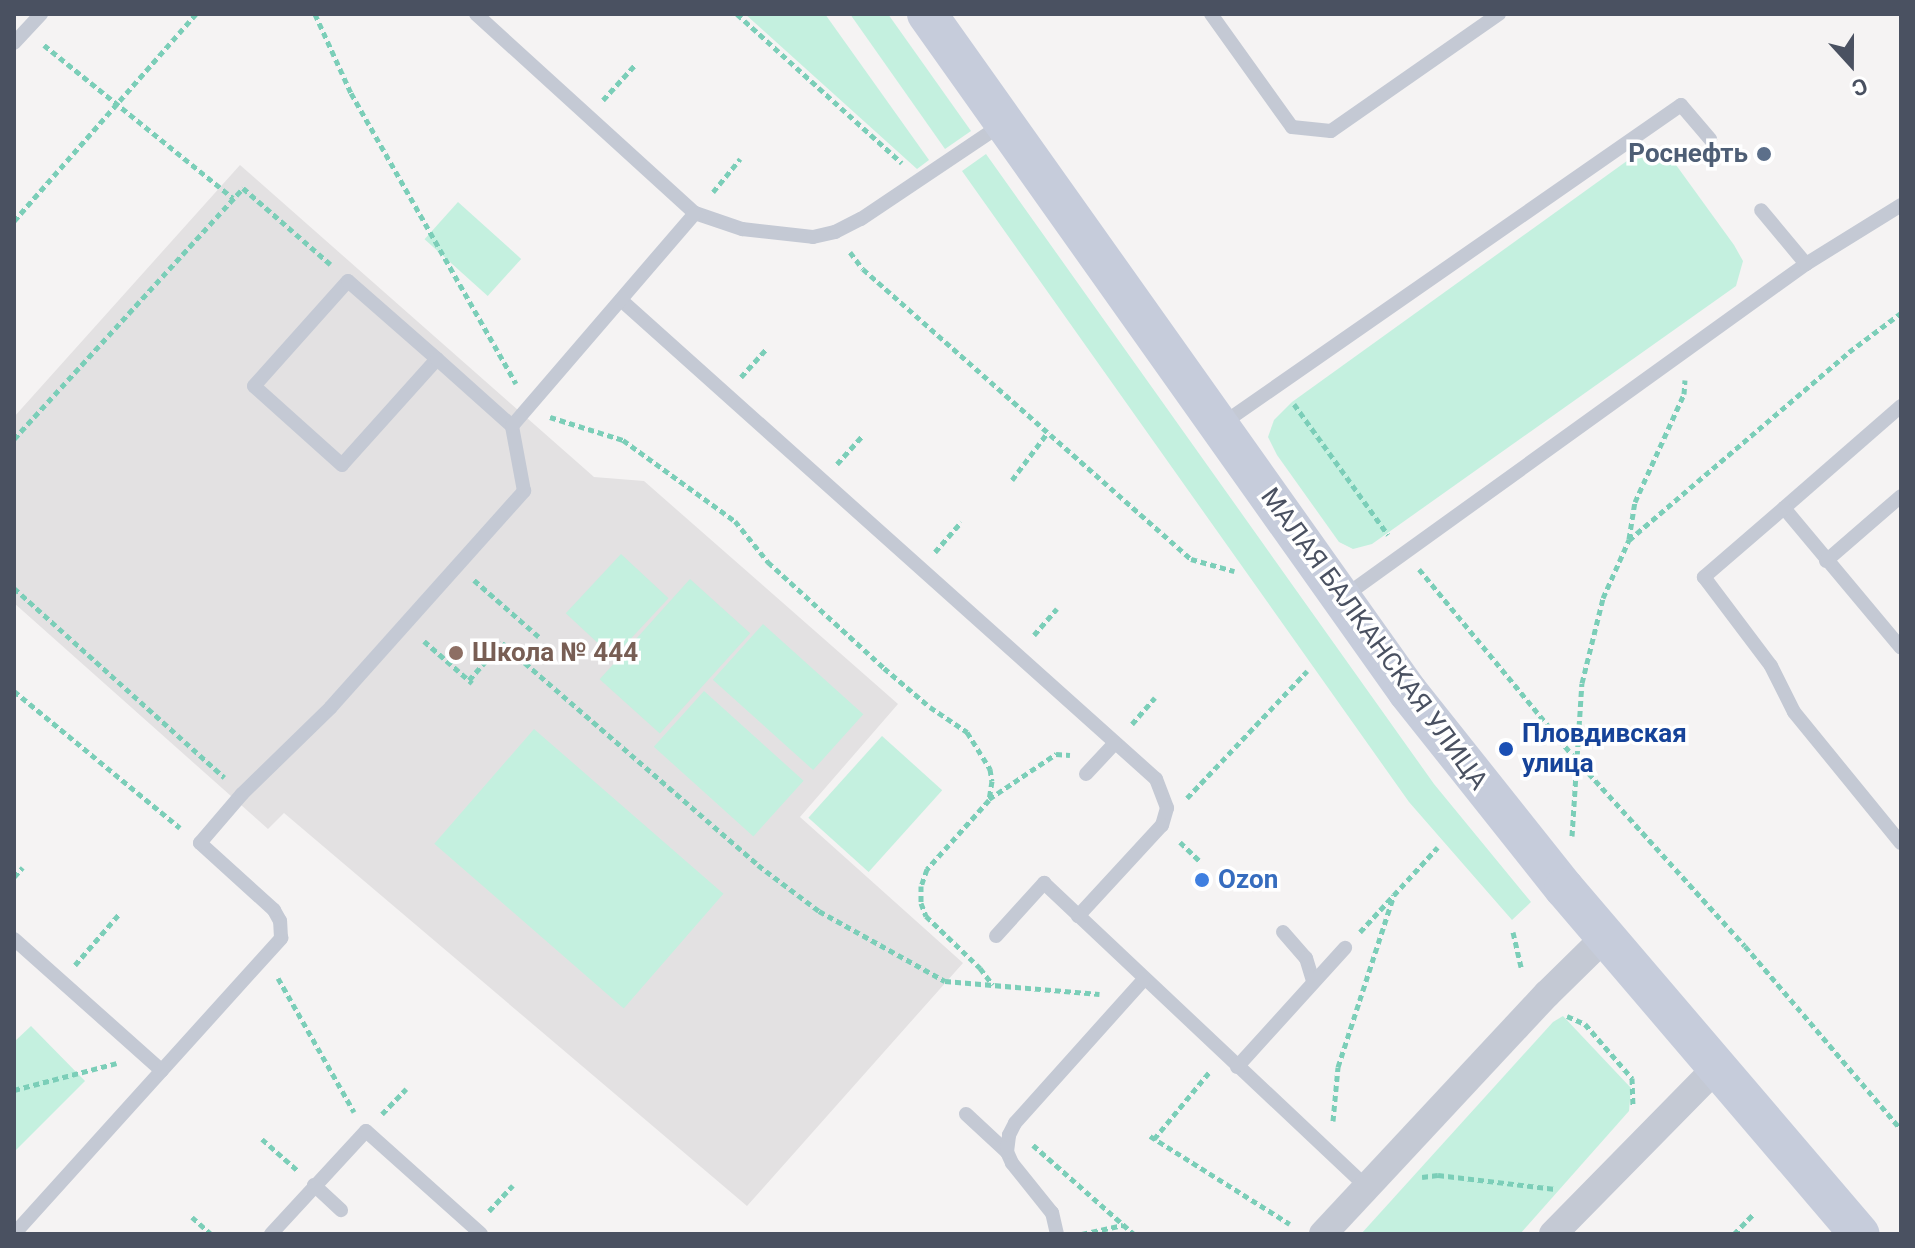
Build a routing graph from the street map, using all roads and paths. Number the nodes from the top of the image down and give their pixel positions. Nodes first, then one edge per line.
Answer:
1 (196, 14) edge
2 (315, 14) edge
3 (476, 14) edge
4 (737, 14) edge
5 (927, 14) edge
6 (1211, 14) edge
7 (1499, 14) edge
8 (32, 20) edge
9 (14, 43) edge
10 (635, 65) dead end
11 (118, 105) junction
12 (589, 116) junction
13 (1004, 123) junction
14 (1710, 139) dead end
15 (740, 159) dead end
16 (919, 178) junction
17 (233, 198) junction
18 (1901, 205) edge
19 (1761, 210) dead end
20 (695, 213) junction
21 (14, 221) edge
22 (835, 232) junction
23 (1806, 264) junction
24 (348, 281) junction
25 (621, 300) junction
26 (1901, 313) edge
27 (767, 348) dead end
28 (1686, 350) junction
29 (437, 359) junction
30 (726, 394) junction
31 (530, 406) junction
32 (1901, 406) edge
33 (512, 426) junction
34 (1219, 426) junction
35 (1048, 432) junction
36 (863, 435) dead end
37 (14, 439) edge
38 (1012, 480) dead end
39 (822, 481) junction
40 (1901, 496) edge
41 (1784, 508) junction
42 (961, 522) dead end
43 (1629, 540) junction
44 (1826, 561) junction
45 (458, 566) junction
46 (920, 568) junction
47 (1234, 571) dead end
48 (14, 588) edge
49 (1342, 598) junction
50 (1057, 609) dead end
51 (405, 624) junction
52 (539, 637) dead end
53 (1900, 645) edge
54 (1017, 655) junction
55 (1307, 671) dead end
56 (14, 691) edge
57 (1155, 698) dead end
58 (1115, 743) junction
59 (1103, 756) junction
60 (1575, 758) junction
61 (1086, 774) dead end
62 (242, 794) junction
63 (989, 800) junction
64 (1167, 808) junction
65 (200, 843) junction
66 (1901, 843) edge
67 (1572, 845) dead end
68 (1438, 847) dead end
69 (23, 867) dead end
70 (14, 877) edge
71 (1394, 895) junction
72 (119, 914) dead end
73 (1078, 916) junction
74 (1283, 932) dead end
75 (1513, 932) dead end
76 (996, 936) dead end
77 (1605, 937) junction
78 (14, 939) edge
79 (1345, 948) joint
80 (265, 956) junction
81 (1521, 967) dead end
82 (1144, 979) junction
83 (61, 981) junction
84 (1313, 981) junction
85 (993, 985) junction
86 (1128, 997) junction
87 (1567, 1016) dead end
88 (1224, 1054) junction
89 (145, 1056) junction
90 (1237, 1067) junction
91 (1717, 1067) junction
92 (162, 1071) junction
93 (406, 1089) dead end
94 (14, 1090) edge
95 (1633, 1105) dead end
96 (966, 1114) dead end
97 (1901, 1129) edge
98 (366, 1131) junction
99 (1009, 1135) junction
100 (262, 1139) dead end
101 (1007, 1152) junction
102 (1331, 1153) junction
103 (314, 1185) junction
104 (513, 1185) dead end
105 (1365, 1186) junction
106 (1591, 1193) junction
107 (341, 1210) dead end
108 (1754, 1213) dead end
109 (192, 1217) dead end
110 (1290, 1224) dead end
111 (1124, 1225) junction
112 (477, 1231) edge
113 (14, 1234) edge
114 (211, 1234) edge
115 (271, 1234) edge
116 (1057, 1234) edge
117 (1080, 1234) edge
118 (1134, 1234) edge
119 (1323, 1234) edge
120 (1553, 1234) edge
121 (1734, 1234) edge
122 (1859, 1234) edge

1 - 11 path
2 - 31 path
3 - 12 lane
4 - 16 path
5 - 13 street, МАЛАЯ БАЛКАНСКАЯ УЛИЦА
6 - 7 lane
8 - 9 lane
8 - 11 path
10 - 12 path
11 - 17 path
11 - 21 path
12 - 20 lane
13 - 16 lane
13 - 34 street, МАЛАЯ БАЛКАНСКАЯ УЛИЦА
14 - 34 lane
15 - 20 path
16 - 22 lane
17 - 24 path
17 - 37 path
18 - 23 lane
19 - 23 lane
20 - 22 lane
20 - 25 lane
22 - 35 path
23 - 28 lane
24 - 29 lane
24 - 29 lane
25 - 30 lane
25 - 31 lane
26 - 43 path
27 - 30 path
28 - 43 path
28 - 49 lane
29 - 33 lane
30 - 39 lane
31 - 33 lane
31 - 63 path
32 - 41 lane
33 - 45 lane
34 - 49 street, МАЛАЯ БАЛКАНСКАЯ УЛИЦА
35 - 38 path
35 - 47 path
36 - 39 path
39 - 46 lane
40 - 44 lane
41 - 44 lane
41 - 66 lane
42 - 46 path
43 - 60 path
44 - 53 lane
45 - 51 lane
45 - 52 path
46 - 54 lane
48 - 62 path
49 - 77 street, МАЛАЯ БАЛКАНСКАЯ УЛИЦА
50 - 54 path
51 - 62 lane
51 - 85 path
54 - 58 lane
55 - 64 path
56 - 65 path
57 - 58 path
58 - 59 lane
58 - 64 lane
59 - 61 lane
59 - 63 path
60 - 67 path
60 - 97 path
62 - 65 lane
63 - 85 path
64 - 73 lane
65 - 80 lane
68 - 71 path
69 - 70 path
71 - 79 path
71 - 102 path
72 - 83 path
73 - 76 lane
73 - 82 lane
74 - 84 lane
75 - 81 path
77 - 91 street, МАЛАЯ БАЛКАНСКАЯ УЛИЦА
77 - 105 street
78 - 83 lane
79 - 84 lane
80 - 92 lane
80 - 98 path
82 - 86 lane
82 - 88 lane
83 - 89 lane
84 - 90 lane
85 - 86 path
86 - 99 lane
87 - 95 path
88 - 90 lane
88 - 110 path
89 - 92 lane
89 - 94 path
90 - 102 lane
91 - 106 street
91 - 122 street, МАЛАЯ БАЛКАНСКАЯ УЛИЦА
92 - 113 lane
93 - 98 path
96 - 101 lane
98 - 103 lane
98 - 112 lane
99 - 101 lane
99 - 111 path
100 - 103 path
101 - 116 lane
102 - 105 lane
103 - 107 lane
103 - 115 lane
104 - 112 path
105 - 106 path
105 - 119 street
106 - 120 street
108 - 121 path
109 - 114 path
111 - 117 path
111 - 118 path

